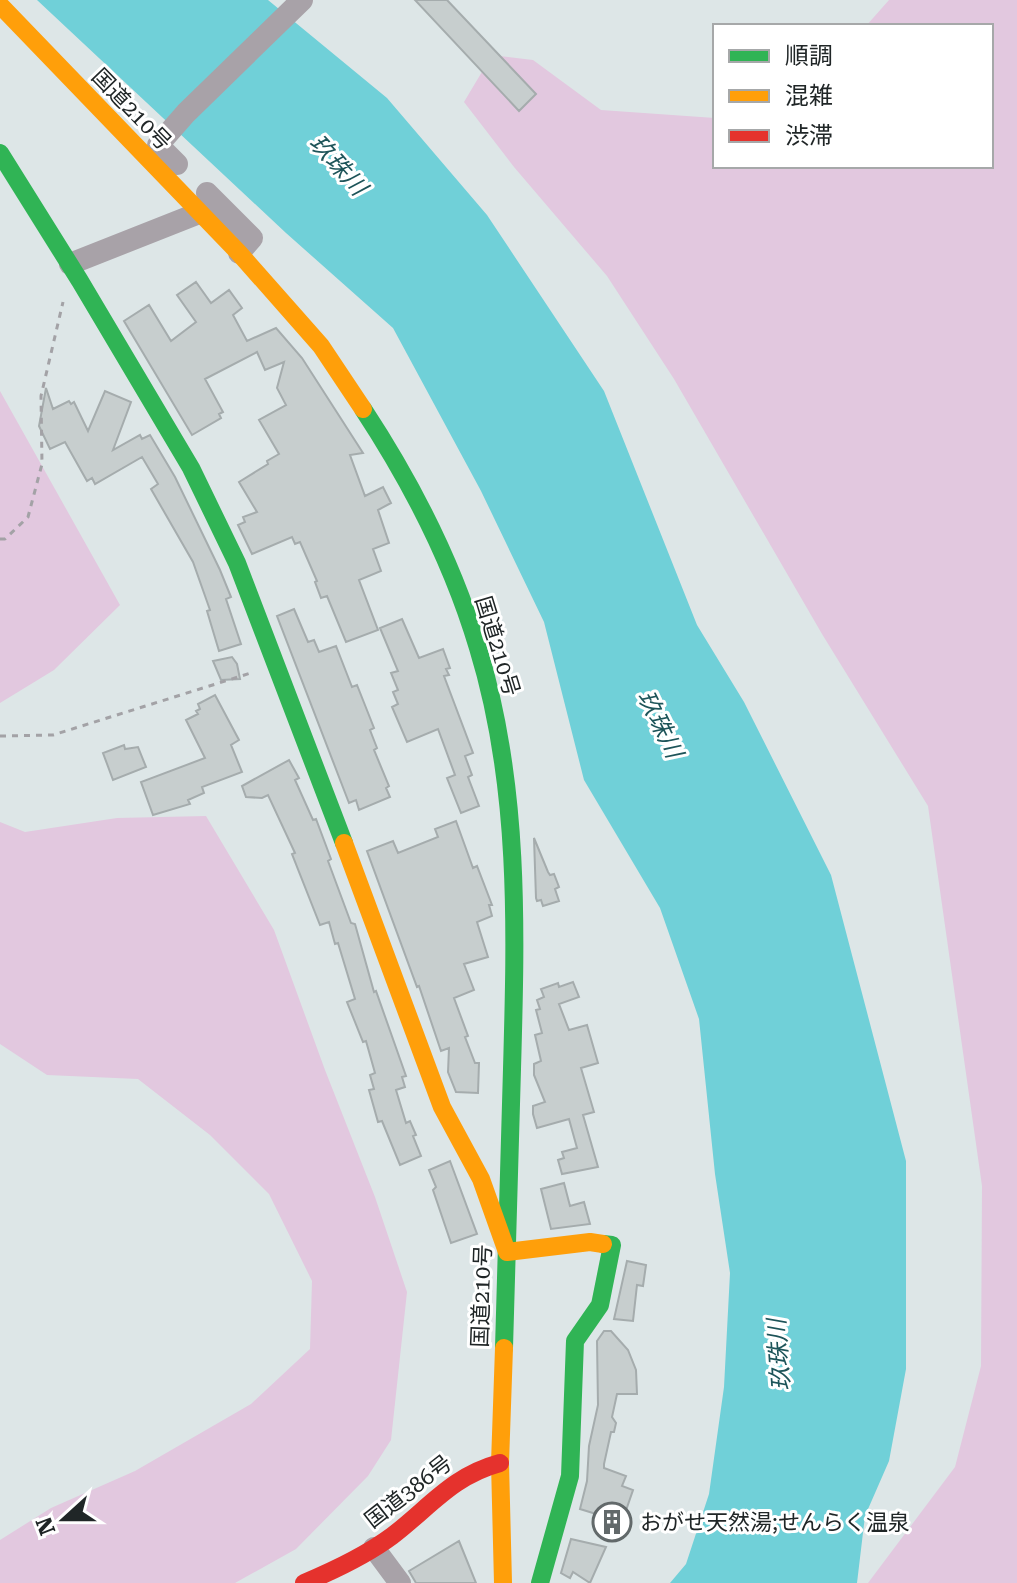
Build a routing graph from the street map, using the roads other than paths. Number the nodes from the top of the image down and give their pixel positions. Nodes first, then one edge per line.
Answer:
1 (302, 0) edge
2 (0, 5) edge
3 (0, 153) edge
4 (199, 213) junction
5 (239, 253) junction
6 (75, 273) junction
7 (507, 1252) junction
8 (500, 1463) junction
9 (374, 1548) junction
10 (304, 1583) edge
11 (400, 1583) edge
12 (503, 1583) edge
13 (540, 1583) edge

1 - 5 street
2 - 4 main road, 国道210号
3 - 6 main road
4 - 5 main road, 国道210号
4 - 6 street
5 - 7 main road, 国道210号
6 - 7 main road
7 - 8 main road, 国道210号
7 - 13 main road
8 - 9 main road, 国道386号
8 - 12 main road, 国道210号
9 - 10 main road, 国道386号
9 - 11 street

